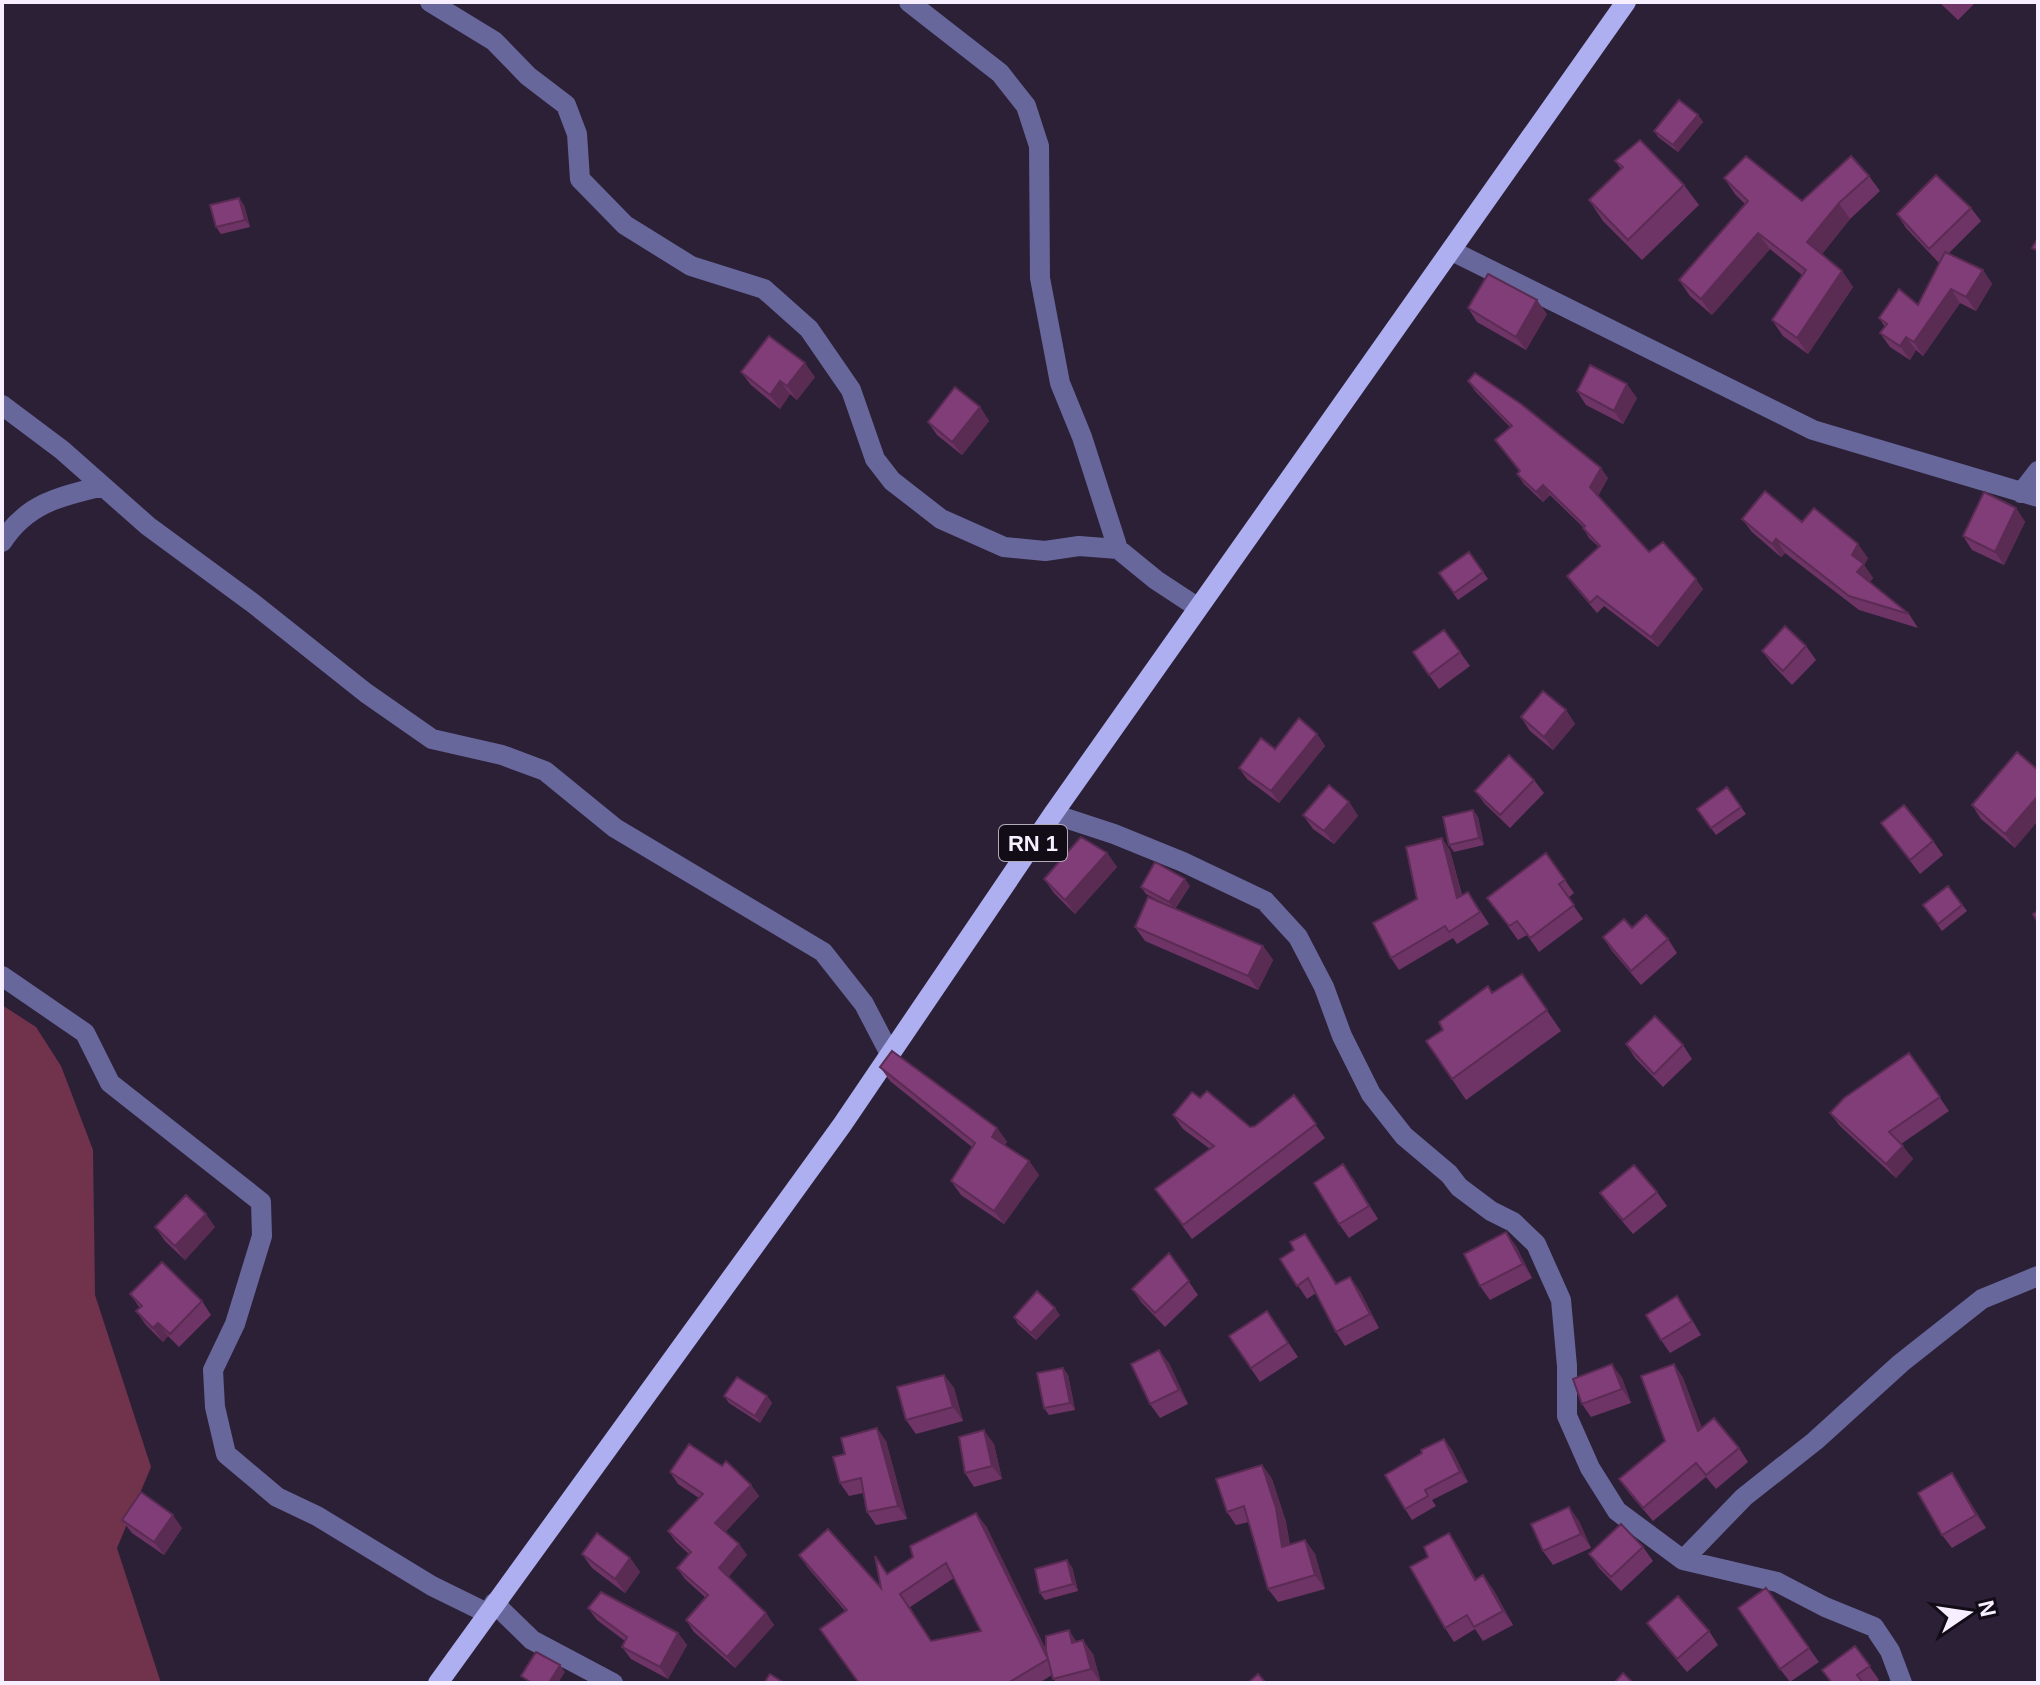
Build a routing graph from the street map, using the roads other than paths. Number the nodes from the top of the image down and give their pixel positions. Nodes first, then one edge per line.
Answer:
1 (430, 2) edge
2 (909, 2) edge
3 (1626, 2) edge
4 (1452, 251) junction
5 (2, 405) edge
6 (2038, 471) edge
7 (103, 486) junction
8 (2029, 495) edge
9 (2, 542) edge
10 (1118, 549) junction
11 (1197, 607) junction
12 (1053, 814) junction
13 (2, 976) edge
14 (890, 1054) junction
15 (2038, 1276) edge
16 (1683, 1560) junction
17 (491, 1608) junction
18 (438, 1683) edge
19 (613, 1683) edge
20 (1902, 1683) edge

1 - 10 street
2 - 10 street
3 - 4 main road, RN 1
4 - 8 street
4 - 11 main road, RN 1
5 - 7 street
6 - 8 street
7 - 9 street
7 - 14 street
10 - 11 street
11 - 12 main road, RN 1
12 - 14 main road, RN 1
12 - 16 street
13 - 17 street
14 - 17 main road, RN 1
15 - 16 street
16 - 20 street
17 - 18 main road, RN 1
17 - 19 street

